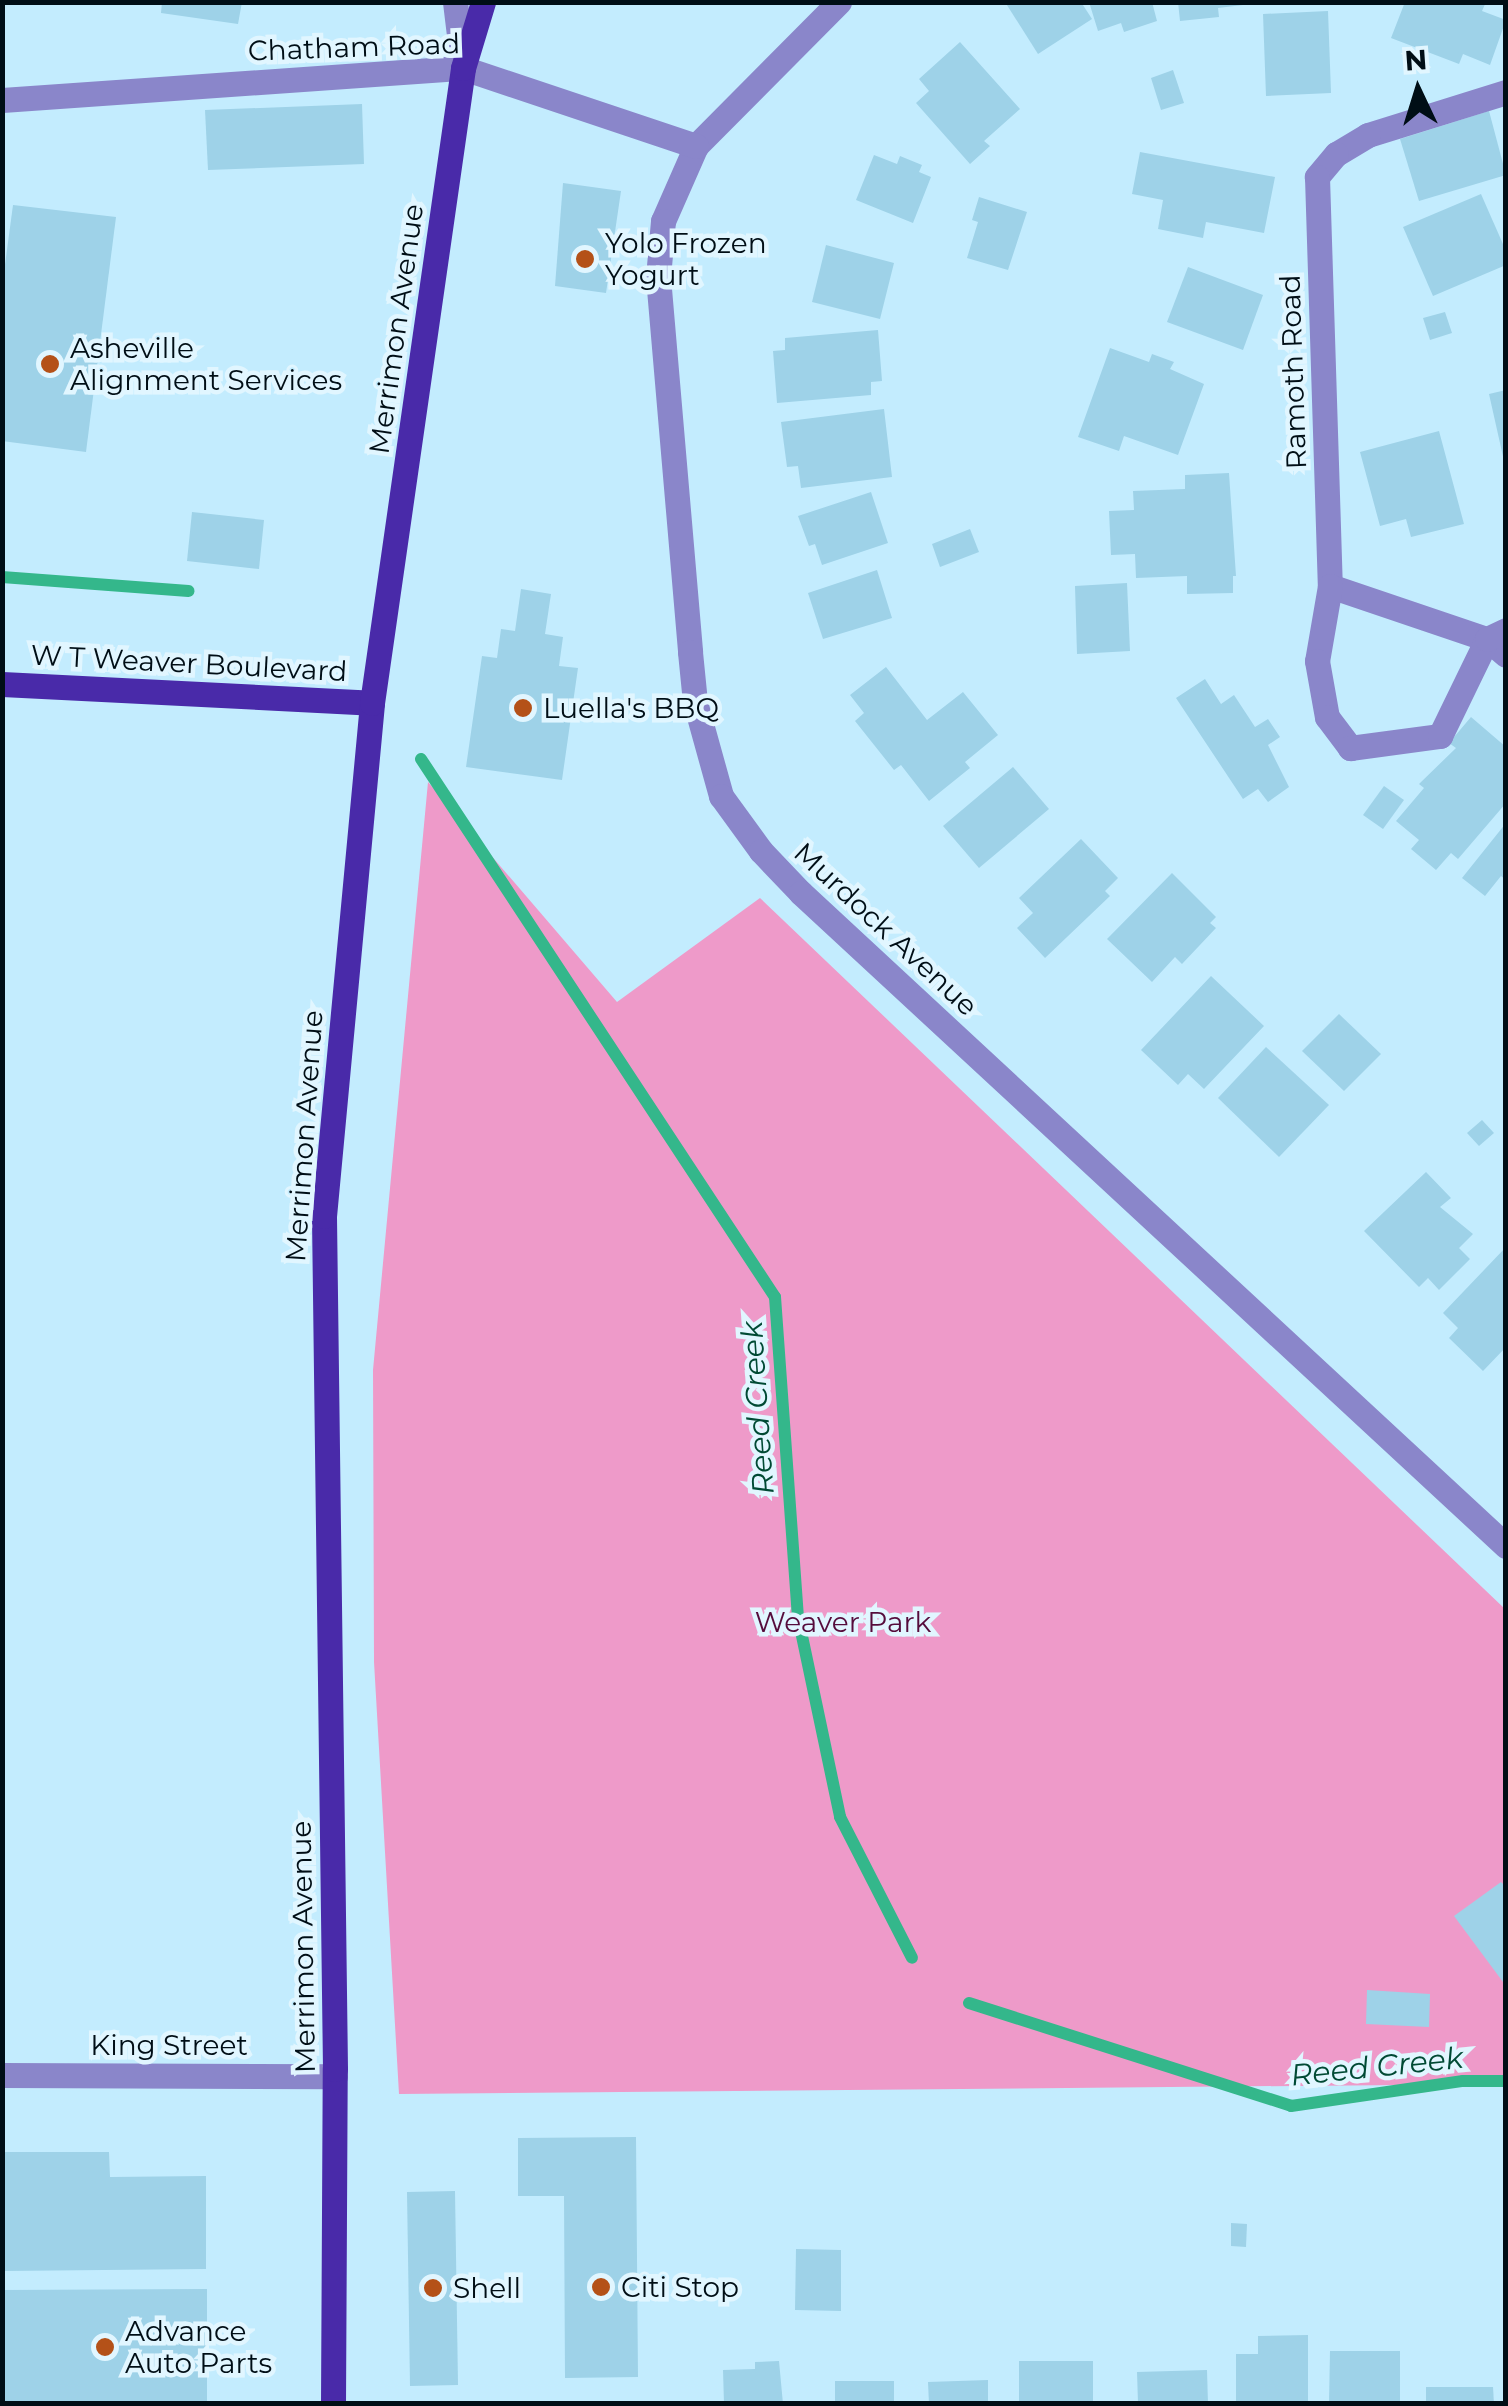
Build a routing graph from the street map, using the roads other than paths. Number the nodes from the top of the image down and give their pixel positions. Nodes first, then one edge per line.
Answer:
1 (456, 2) edge
2 (483, 2) edge
3 (839, 2) edge
4 (463, 68) junction
5 (1506, 92) edge
6 (2, 100) edge
7 (696, 146) junction
8 (1330, 586) junction
9 (1499, 641) edge
10 (2, 684) edge
11 (372, 703) junction
12 (1506, 1546) edge
13 (2, 2075) edge
14 (334, 2076) junction
15 (333, 2404) edge

1 - 4 street
2 - 4 main road, Merrimon Avenue
3 - 7 street
4 - 6 street, Chatham Road
4 - 7 street, Chatham Road
4 - 11 main road, Merrimon Avenue
5 - 8 street, Ramoth Road
7 - 12 street, Murdock Avenue
8 - 9 street
8 - 9 street
10 - 11 main road, W T Weaver Boulevard
11 - 14 main road, Merrimon Avenue
13 - 14 street, King Street
14 - 15 main road, Merrimon Avenue

